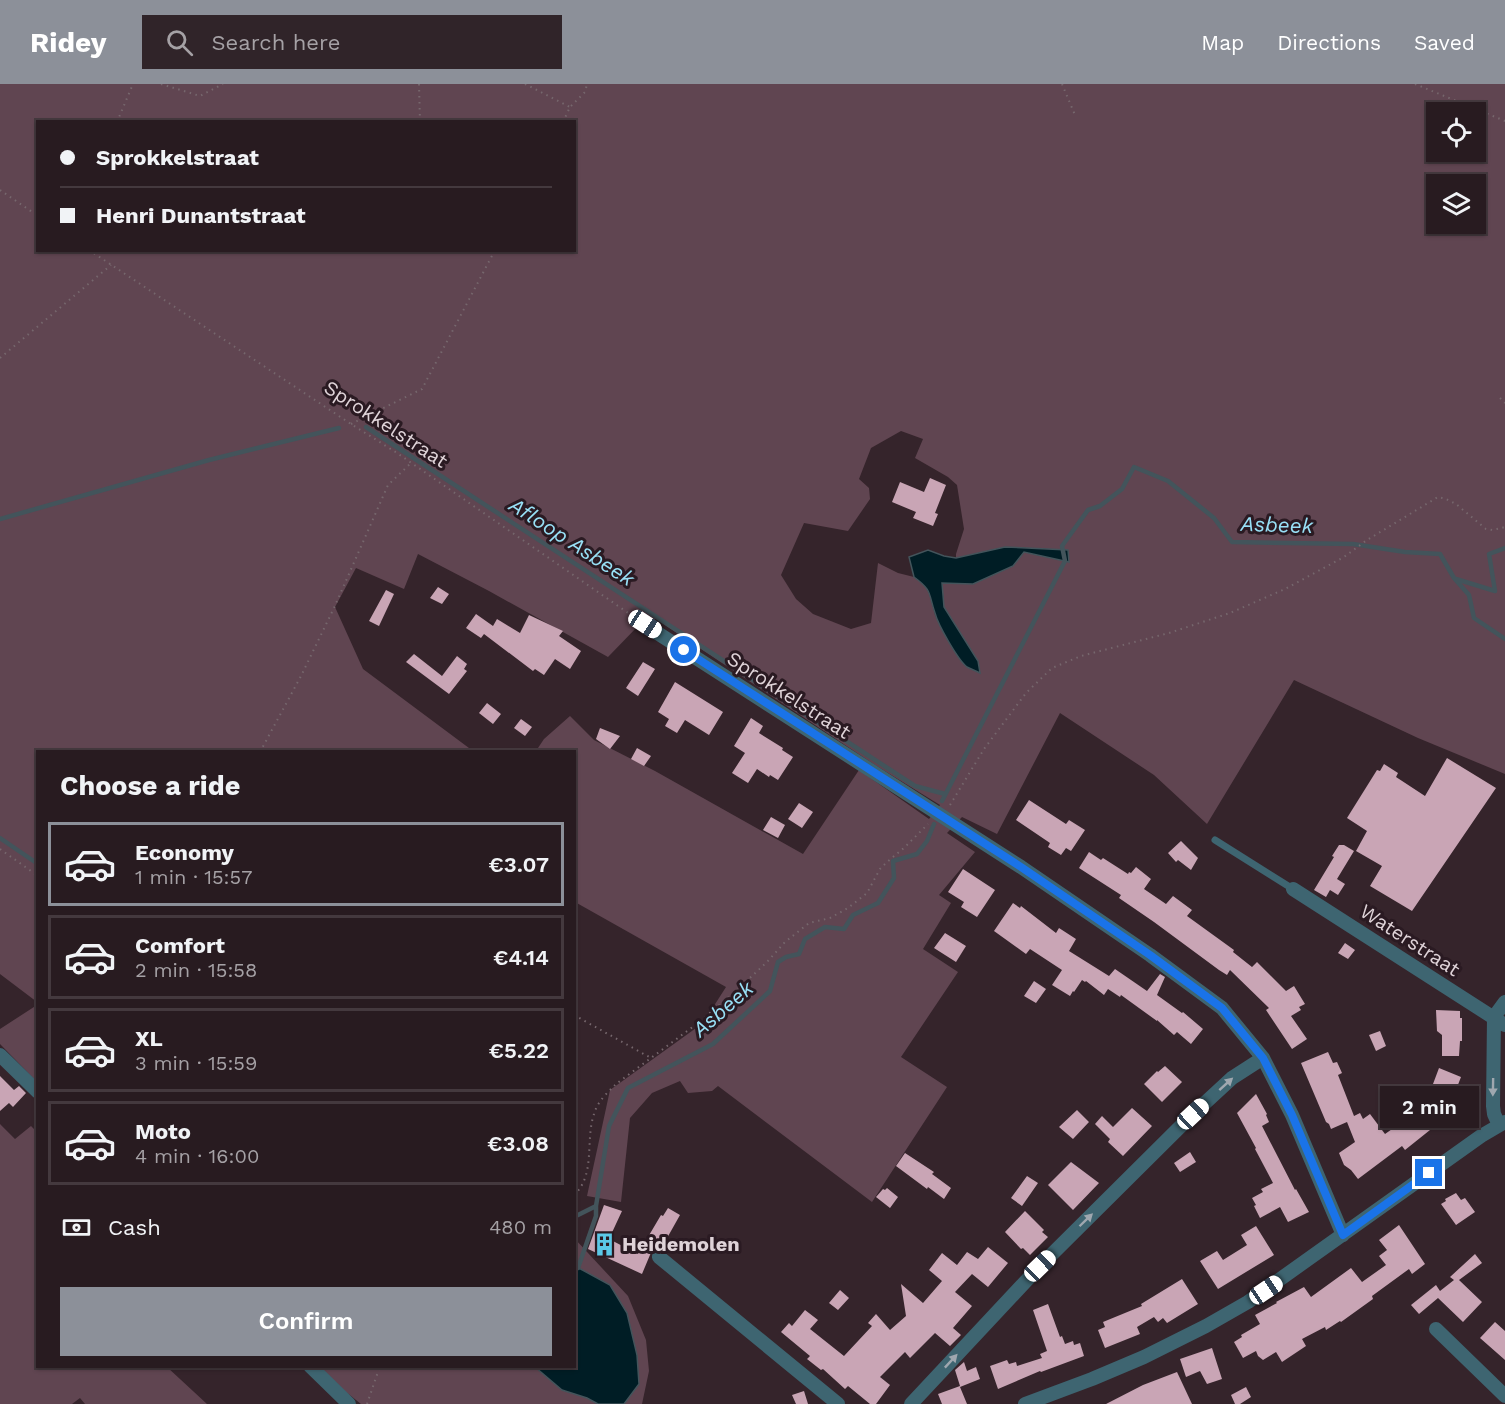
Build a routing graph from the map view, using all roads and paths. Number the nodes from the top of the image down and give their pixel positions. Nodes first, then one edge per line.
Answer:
1 (133, 84) edge
2 (161, 84) edge
3 (224, 84) edge
4 (419, 84) edge
5 (525, 84) edge
6 (587, 84) edge
7 (1062, 84) edge
8 (1415, 84) edge
9 (570, 107) junction
10 (1074, 115) dead end
11 (118, 120) edge
12 (420, 120) edge
13 (564, 120) edge
14 (1505, 121) edge
15 (0, 190) edge
16 (36, 215) edge
17 (92, 252) edge
18 (494, 252) edge
19 (111, 265) junction
20 (0, 358) edge
21 (1500, 398) dead end
22 (1505, 402) edge
23 (351, 424) junction
24 (411, 463) junction
25 (1505, 527) edge
26 (645, 624) joint
27 (261, 750) edge
28 (941, 815) junction
29 (1215, 840) dead end
30 (0, 849) edge
31 (36, 875) edge
32 (1293, 889) joint
33 (1505, 1002) edge
34 (576, 1016) edge
35 (1499, 1021) edge
36 (0, 1055) edge
37 (651, 1058) junction
38 (1263, 1058) junction
39 (36, 1090) edge
40 (1502, 1124) edge
41 (576, 1193) edge
42 (1343, 1235) junction
43 (659, 1257) dead end
44 (1436, 1329) dead end
45 (312, 1368) edge
46 (379, 1368) edge
47 (1505, 1395) edge
48 (349, 1404) edge
49 (367, 1404) edge
50 (838, 1404) edge
51 (911, 1404) edge
52 (1025, 1404) edge

1 - 11 path
2 - 3 path
4 - 12 path
5 - 9 path
6 - 9 path
7 - 10 path
8 - 14 path
9 - 13 path
15 - 16 path
17 - 19 path, Sprokkelstraat
18 - 23 path
19 - 20 path
19 - 23 path, Sprokkelstraat
21 - 22 path
23 - 24 path, Sprokkelstraat
24 - 26 path, Sprokkelstraat
24 - 27 path
25 - 28 path
26 - 28 street, Sprokkelstraat
28 - 37 path
28 - 38 street, Sprokkelstraat
29 - 32 lane
30 - 31 path
32 - 35 street, Waterstraat
33 - 35 street
34 - 37 path
35 -> 40 street
36 - 39 street
37 - 41 path
38 - 42 street, Sprokkelstraat
51 -> 38 street
40 - 42 street
42 - 52 street
43 - 50 street
44 - 47 street
45 - 48 street
46 - 49 path

